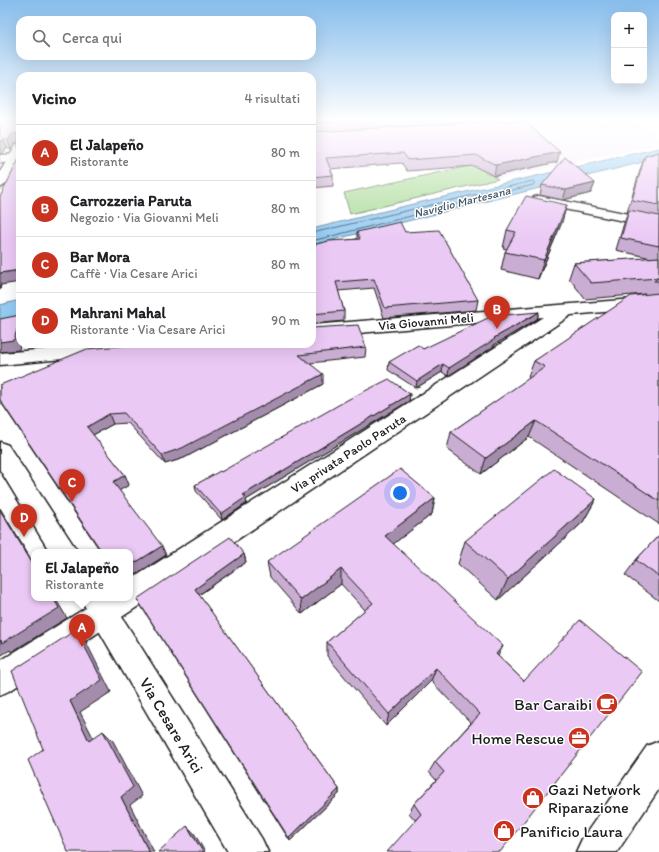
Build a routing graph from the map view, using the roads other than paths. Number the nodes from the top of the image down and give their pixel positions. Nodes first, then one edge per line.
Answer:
1 (15, 161) edge
2 (0, 184) edge
3 (532, 199) edge
4 (659, 224) edge
5 (659, 302) edge
6 (566, 310) junction
7 (316, 331) edge
8 (124, 348) edge
9 (0, 359) edge
10 (0, 451) edge
11 (63, 549) edge
12 (133, 589) edge
13 (114, 601) edge
14 (0, 679) edge
15 (659, 758) edge
16 (249, 852) edge
17 (595, 852) edge

1 - 2 street
3 - 4 street
5 - 6 street, Via Giovanni Meli
6 - 7 street, Via Giovanni Meli
6 - 12 street, Via privata Paolo Paruta
8 - 9 street
10 - 11 street
13 - 14 street, Via privata Paolo Paruta
13 - 16 street, Via Cesare Arici
15 - 17 street

